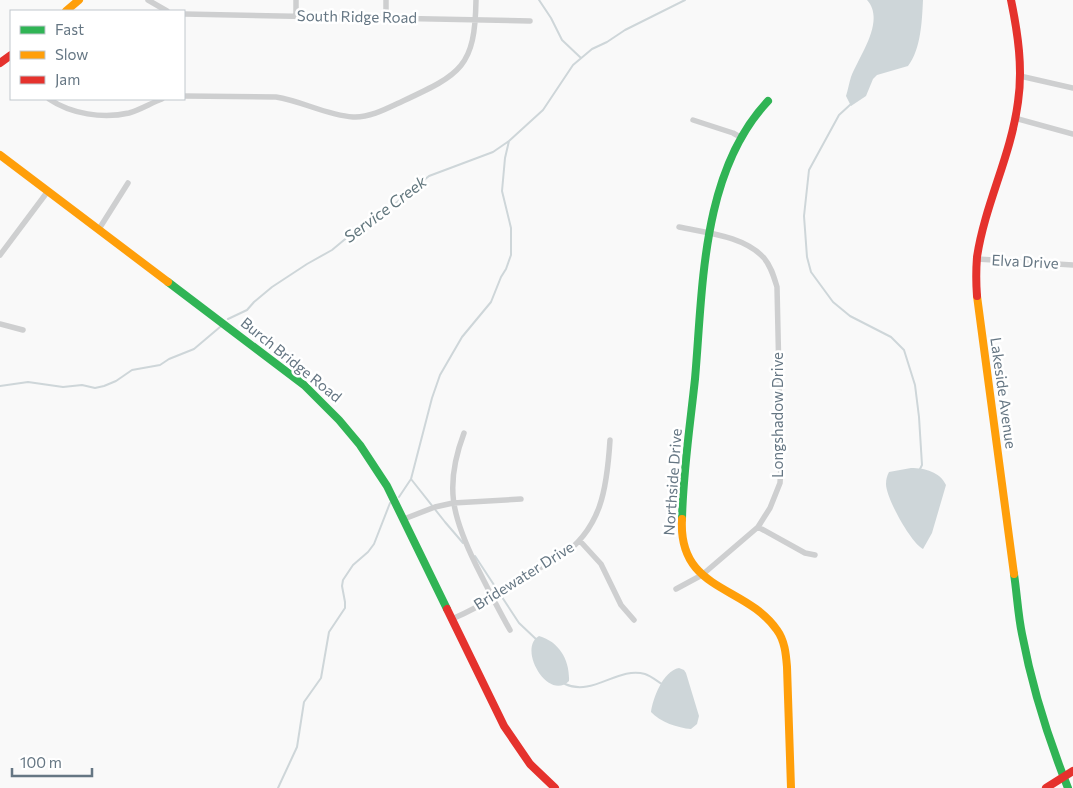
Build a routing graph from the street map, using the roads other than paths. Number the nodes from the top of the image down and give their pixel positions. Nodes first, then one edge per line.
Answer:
1 (79, 0) edge
2 (148, 0) edge
3 (296, 0) edge
4 (386, 0) edge
5 (476, 0) edge
6 (1011, 0) edge
7 (67, 10) edge
8 (165, 10) edge
9 (185, 14) edge
10 (296, 16) junction
11 (386, 18) junction
12 (476, 20) junction
13 (530, 21) dead end
14 (1020, 76) junction
15 (1073, 88) edge
16 (185, 96) edge
17 (51, 100) edge
18 (159, 100) edge
19 (768, 101) dead end
20 (1015, 118) junction
21 (694, 120) dead end
22 (1073, 134) edge
23 (742, 138) junction
24 (0, 155) edge
25 (128, 183) dead end
26 (48, 191) junction
27 (679, 227) dead end
28 (98, 229) junction
29 (709, 233) junction
30 (0, 255) edge
31 (977, 259) junction
32 (1073, 265) edge
33 (0, 324) edge
34 (22, 330) dead end
35 (464, 433) dead end
36 (610, 440) dead end
37 (520, 499) dead end
38 (453, 503) junction
39 (404, 519) junction
40 (758, 527) junction
41 (580, 541) junction
42 (815, 555) dead end
43 (702, 575) junction
44 (676, 589) dead end
45 (492, 598) junction
46 (452, 619) junction
47 (634, 620) dead end
48 (510, 630) dead end
49 (1073, 771) edge
50 (1063, 776) junction
51 (555, 788) edge
52 (791, 788) edge
53 (1046, 788) edge
54 (1068, 788) edge

1 - 7 street
2 - 8 street
3 - 10 street
4 - 11 street
5 - 12 street
6 - 14 street, Lakeside Avenue
9 - 10 street, South Ridge Road
10 - 11 street, South Ridge Road
11 - 12 street, South Ridge Road
12 - 13 street, South Ridge Road
12 - 16 street
14 - 15 street
14 - 20 street, Lakeside Avenue
17 - 18 street
19 - 23 street, Northside Drive
20 - 22 street
20 - 31 street, Lakeside Avenue
21 - 23 street
23 - 29 street, Northside Drive
24 - 26 street, Burch Bridge Road
25 - 28 street
26 - 28 street, Burch Bridge Road
26 - 30 street
27 - 29 street, Longshadow Drive
28 - 39 street, Burch Bridge Road
29 - 40 street, Longshadow Drive
29 - 43 street, Northside Drive
31 - 32 street, Elva Drive
31 - 50 street, Lakeside Avenue
33 - 34 street
35 - 38 street
36 - 41 street, Bridewater Drive
37 - 38 street
38 - 39 street
38 - 45 street
39 - 46 street, Burch Bridge Road
40 - 42 street
40 - 43 street, Longshadow Drive
41 - 45 street, Bridewater Drive
41 - 47 street
43 - 44 street, Longshadow Drive
43 - 52 street, Northside Drive
45 - 46 street, Bridewater Drive
45 - 48 street
46 - 51 street, Burch Bridge Road
49 - 50 street
50 - 53 street
50 - 54 street, Lakeside Avenue

